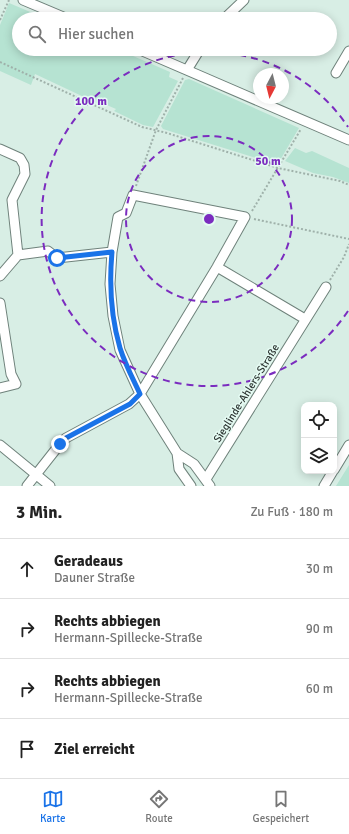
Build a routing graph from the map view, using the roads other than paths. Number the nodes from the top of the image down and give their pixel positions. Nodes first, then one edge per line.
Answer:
1 (23, 0) edge
2 (244, 0) edge
3 (51, 12) edge
4 (231, 12) edge
5 (349, 51) edge
6 (154, 56) edge
7 (196, 56) edge
8 (187, 70) junction
9 (336, 73) dead end
10 (349, 140) edge
11 (0, 149) edge
12 (112, 252) junction
13 (18, 255) junction
14 (217, 267) junction
15 (0, 276) edge
16 (326, 287) road end
17 (0, 303) edge
18 (305, 319) junction
19 (0, 388) edge
20 (140, 394) junction
21 (0, 445) edge
22 (349, 445) edge
23 (177, 453) junction
24 (337, 465) edge
25 (36, 474) junction
26 (332, 474) edge
27 (208, 482) edge
28 (27, 486) edge
29 (50, 486) edge
30 (191, 486) edge
31 (324, 486) edge

1 - 3 street
2 - 4 street
5 - 9 street
6 - 8 street
7 - 8 street
8 - 10 street
11 - 13 street
12 - 13 street
12 - 14 street
12 - 20 street
13 - 15 street
14 - 18 street
14 - 20 street
16 - 18 street, Sieglinde-Ahlers-Straße
17 - 19 street
18 - 27 street, Sieglinde-Ahlers-Straße
20 - 23 street
20 - 25 street
21 - 25 street
22 - 24 street
23 - 27 street
23 - 30 street
25 - 28 street
25 - 29 street
26 - 31 street

